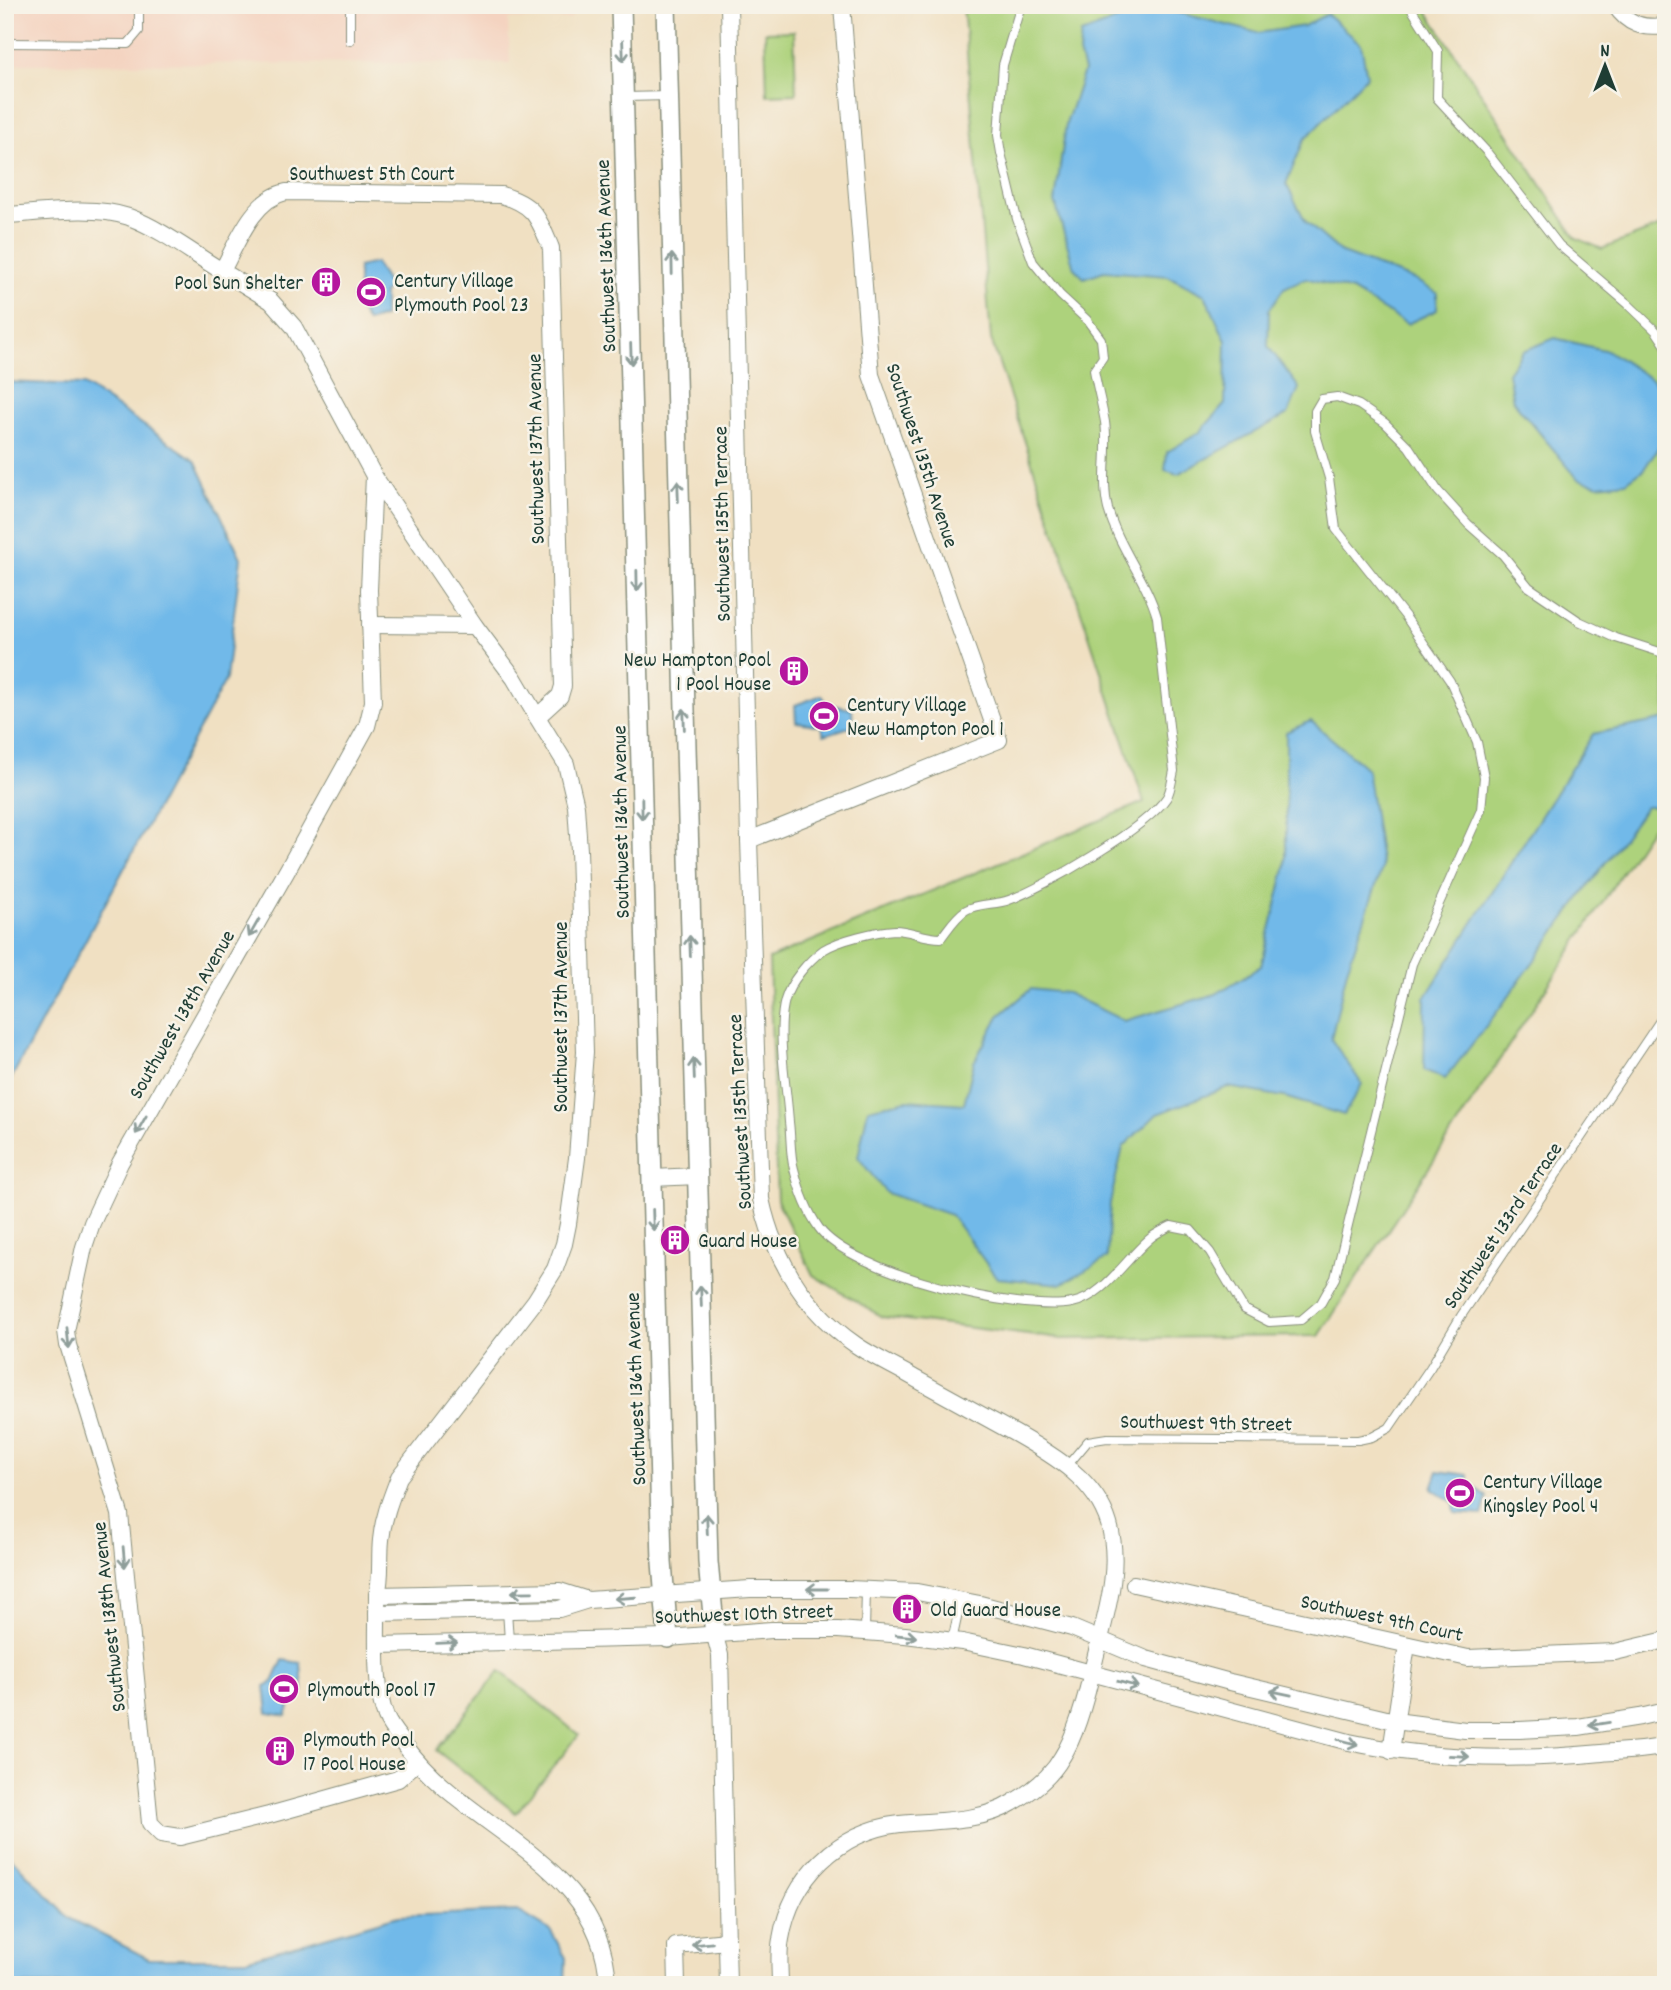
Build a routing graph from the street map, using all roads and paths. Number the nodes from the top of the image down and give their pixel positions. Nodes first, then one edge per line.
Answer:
1 (139, 5) edge
2 (350, 5) edge
3 (621, 5) edge
4 (666, 5) edge
5 (729, 5) edge
6 (842, 5) edge
7 (1021, 5) edge
8 (1409, 5) edge
9 (1615, 5) edge
10 (1666, 26) edge
11 (351, 41) dead end
12 (5, 43) edge
13 (668, 96) junction
14 (624, 97) junction
15 (501, 195) joint
16 (5, 215) edge
17 (222, 271) junction
18 (1666, 346) edge
19 (374, 476) junction
20 (370, 625) junction
21 (475, 626) junction
22 (1666, 654) edge
23 (537, 717) junction
24 (749, 840) junction
25 (1666, 1016) edge
26 (698, 1177) junction
27 (652, 1178) junction
28 (1358, 1440) joint
29 (1067, 1466) junction
30 (1134, 1584) dead end
31 (866, 1590) junction
32 (710, 1592) junction
33 (377, 1595) junction
34 (665, 1595) junction
35 (588, 1600) junction
36 (961, 1600) junction
37 (507, 1610) junction
38 (377, 1613) junction
39 (865, 1632) junction
40 (715, 1636) junction
41 (668, 1638) junction
42 (1666, 1640) edge
43 (509, 1641) junction
44 (952, 1641) junction
45 (1099, 1641) junction
46 (379, 1645) junction
47 (1407, 1646) junction
48 (1091, 1674) junction
49 (1666, 1711) edge
50 (1395, 1721) junction
51 (1666, 1746) edge
52 (1391, 1751) junction
53 (417, 1762) junction
54 (727, 1941) junction
55 (608, 1985) edge
56 (677, 1985) edge
57 (728, 1985) edge
58 (780, 1985) edge

1 - 12 lane
2 - 11 lane
3 -> 14 street, Southwest 136th Avenue
4 - 13 street
5 - 24 street, Southwest 135th Terrace
6 - 24 street, Southwest 135th Avenue
7 - 22 lane
8 - 18 lane
9 - 10 street
13 - 14 lane
26 -> 13 street
14 -> 27 street, Southwest 136th Avenue
15 - 17 street, Southwest 5th Court
15 - 23 street, Southwest 137th Avenue
16 - 17 street
17 - 19 street, Southwest 138th Avenue
19 - 20 street, Southwest 138th Avenue
19 - 21 street
20 - 21 street
20 -> 53 street, Southwest 138th Avenue
21 - 23 street
23 - 33 street, Southwest 137th Avenue
24 - 29 street, Southwest 135th Terrace
25 - 28 lane, Southwest 133rd Terrace
26 - 27 street
32 -> 26 street
27 -> 34 street, Southwest 136th Avenue
28 - 29 lane, Southwest 9th Street
29 - 45 street, Southwest 135th Terrace
30 - 47 street, Southwest 9th Court
31 -> 32 street, Southwest 10th Street
31 - 36 street, Southwest 10th Street
31 - 39 lane
32 - 34 street, Southwest 10th Street
32 - 40 street
35 -> 33 street, Southwest 10th Street
33 - 38 street, Southwest 137th Avenue
34 -> 35 street, Southwest 10th Street
34 - 41 street, Southwest 136th Avenue
35 - 37 street, Southwest 10th Street
36 - 44 lane
36 - 45 street, Southwest 10th Street
37 - 38 street, Southwest 10th Street
37 - 43 lane
38 - 46 street, Southwest 137th Avenue
39 - 40 street, Southwest 10th Street
39 -> 44 street, Southwest 10th Street
40 - 41 street, Southwest 10th Street
40 - 54 street
41 - 43 street, Southwest 10th Street
42 - 47 street, Southwest 9th Court
46 -> 43 street, Southwest 10th Street
44 - 48 street, Southwest 10th Street
45 - 48 street, Southwest 135th Terrace
50 -> 45 street, Southwest 10th Street
46 - 53 street, Southwest 137th Avenue
47 - 50 street
48 -> 52 street, Southwest 10th Street
48 - 58 street, Southwest 135th Terrace
49 -> 50 street, Southwest 10th Street
50 - 52 street
52 -> 51 street, Southwest 10th Street
53 - 55 street, Southwest 137th Avenue
54 -> 56 street
54 - 57 street

